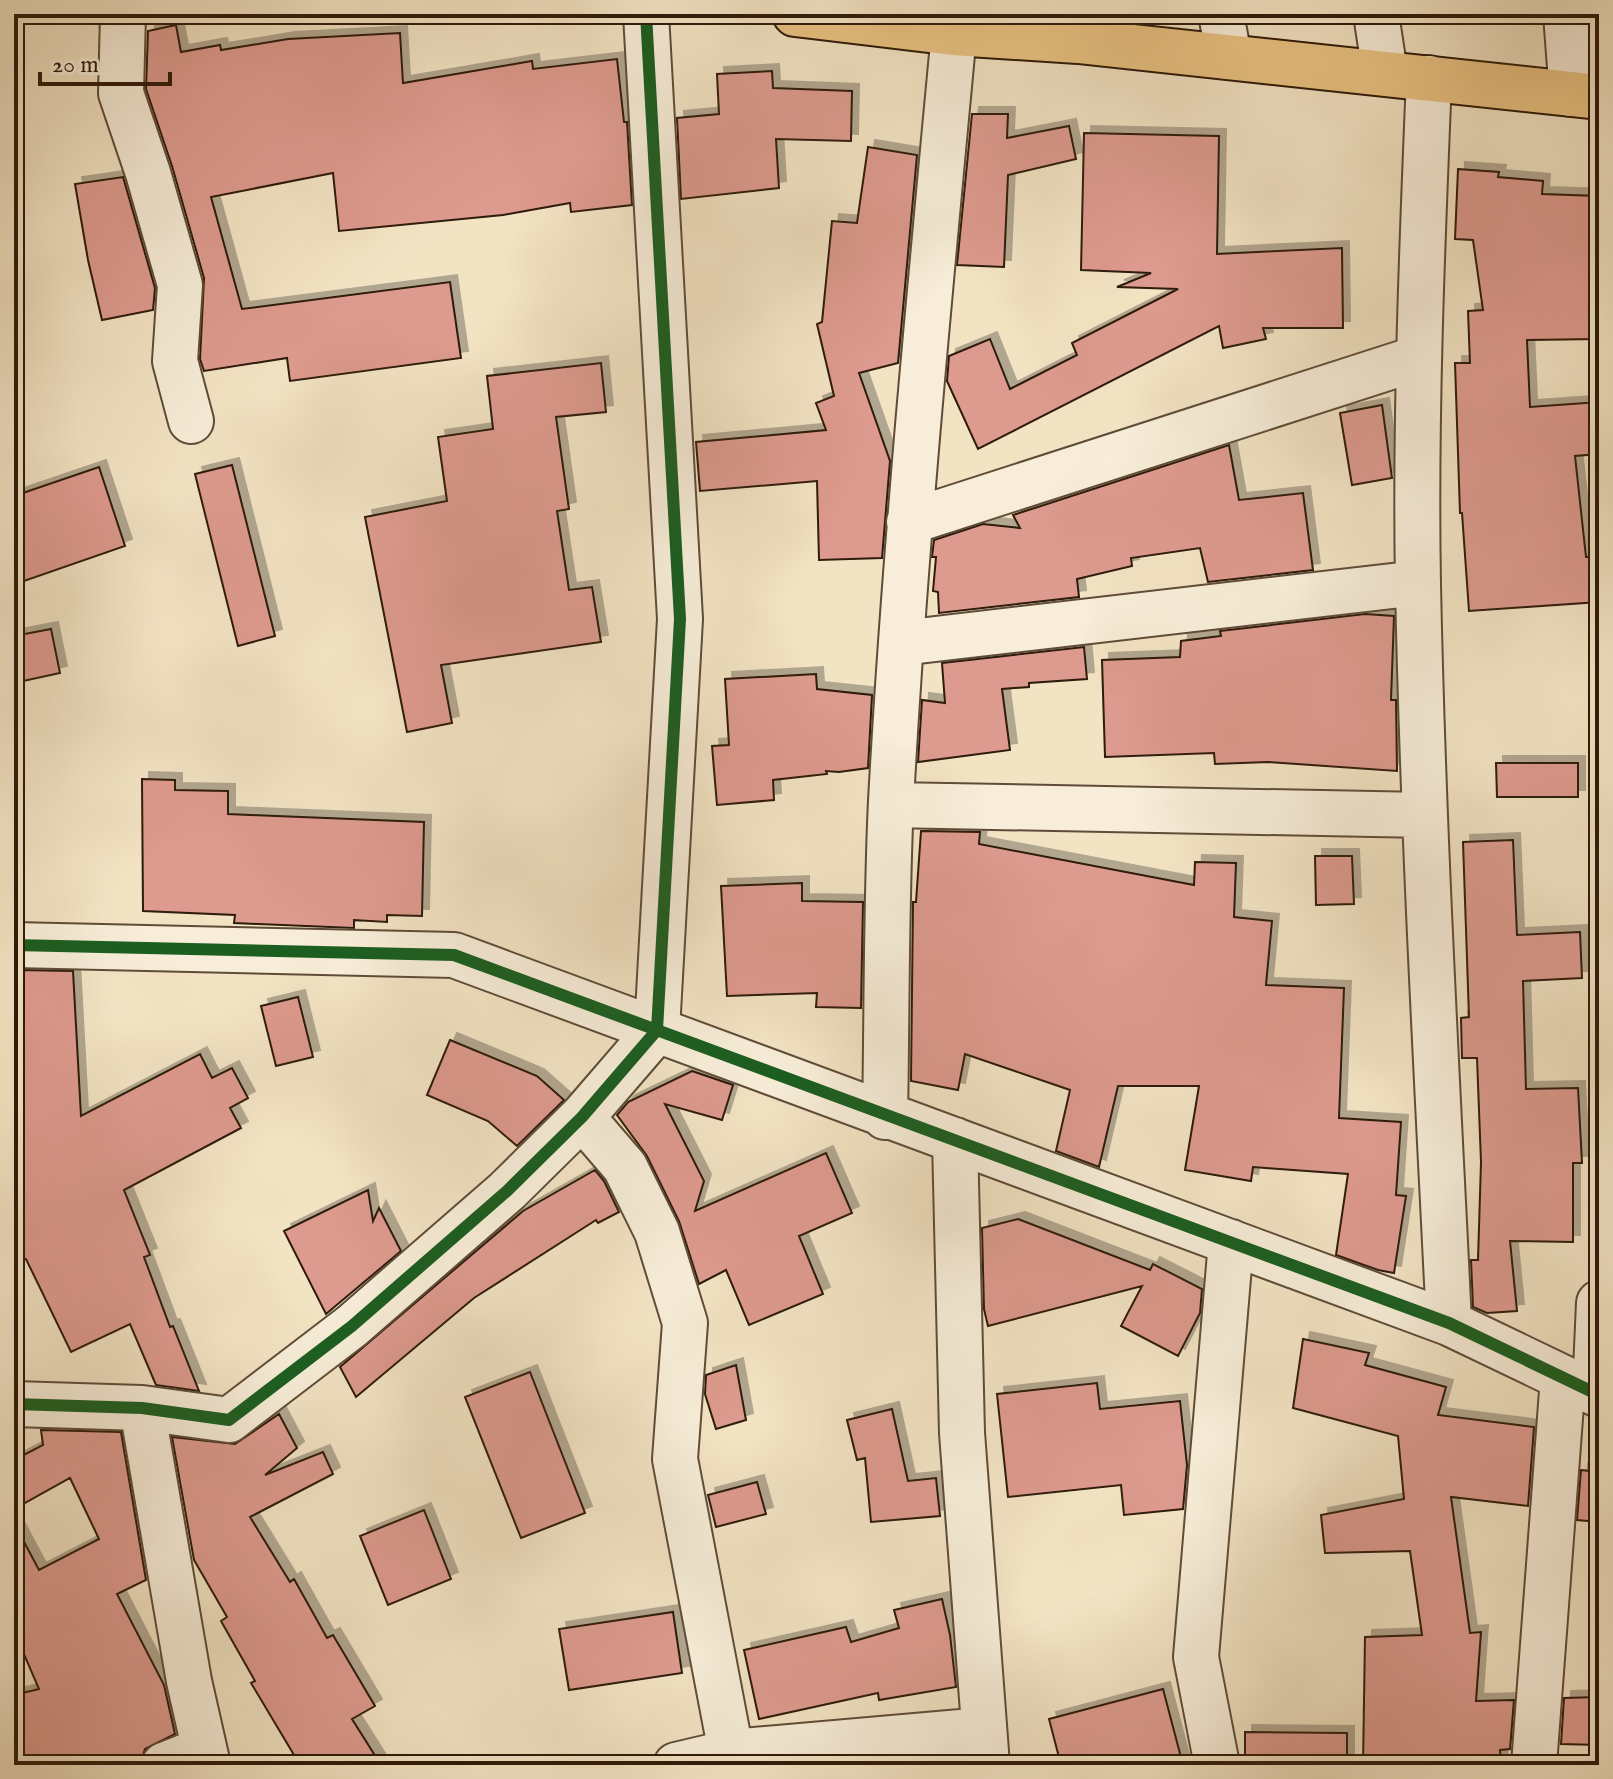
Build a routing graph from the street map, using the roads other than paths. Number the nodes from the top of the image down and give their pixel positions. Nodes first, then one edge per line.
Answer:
1 (123, 14) edge
2 (646, 14) edge
3 (795, 14) edge
4 (1221, 14) edge
5 (1376, 14) edge
6 (1566, 14) edge
7 (1076, 28) edge
8 (954, 33) junction
9 (1229, 57) junction
10 (1385, 73) junction
11 (1429, 78) junction
12 (1585, 95) edge
13 (1418, 358) junction
14 (191, 421) dead end
15 (909, 522) junction
16 (1418, 583) junction
17 (901, 643) junction
18 (891, 805) junction
19 (1425, 815) junction
20 (14, 945) edge
21 (657, 1030) junction
22 (582, 1117) junction
23 (885, 1117) junction
24 (955, 1140) junction
25 (1231, 1242) junction
26 (1599, 1303) edge
27 (1449, 1323) junction
28 (1586, 1388) edge
29 (14, 1404) edge
30 (142, 1408) junction
31 (986, 1747) edge
32 (206, 1757) edge
33 (732, 1758) edge
34 (164, 1765) edge
35 (676, 1765) edge
36 (1217, 1765) edge
37 (1534, 1765) edge

1 - 14 street
2 - 21 street
3 - 8 main road
4 - 9 street
5 - 10 street
6 - 12 street
7 - 8 main road
7 - 9 main road
8 - 15 street
9 - 10 main road
10 - 11 main road
11 - 12 main road
11 - 13 street
13 - 15 street
13 - 16 street
15 - 17 street
16 - 17 street
16 - 19 street
17 - 18 street
18 - 19 street
18 - 23 street
19 - 27 street
20 - 21 street
21 - 22 street
21 - 23 street
22 - 30 street
22 - 33 street
23 - 24 street
24 - 25 street
24 - 31 street
25 - 27 street
25 - 36 street
26 - 28 street
27 - 28 street
28 - 37 street
29 - 30 street
30 - 32 street
31 - 33 street
32 - 34 street
33 - 35 street

